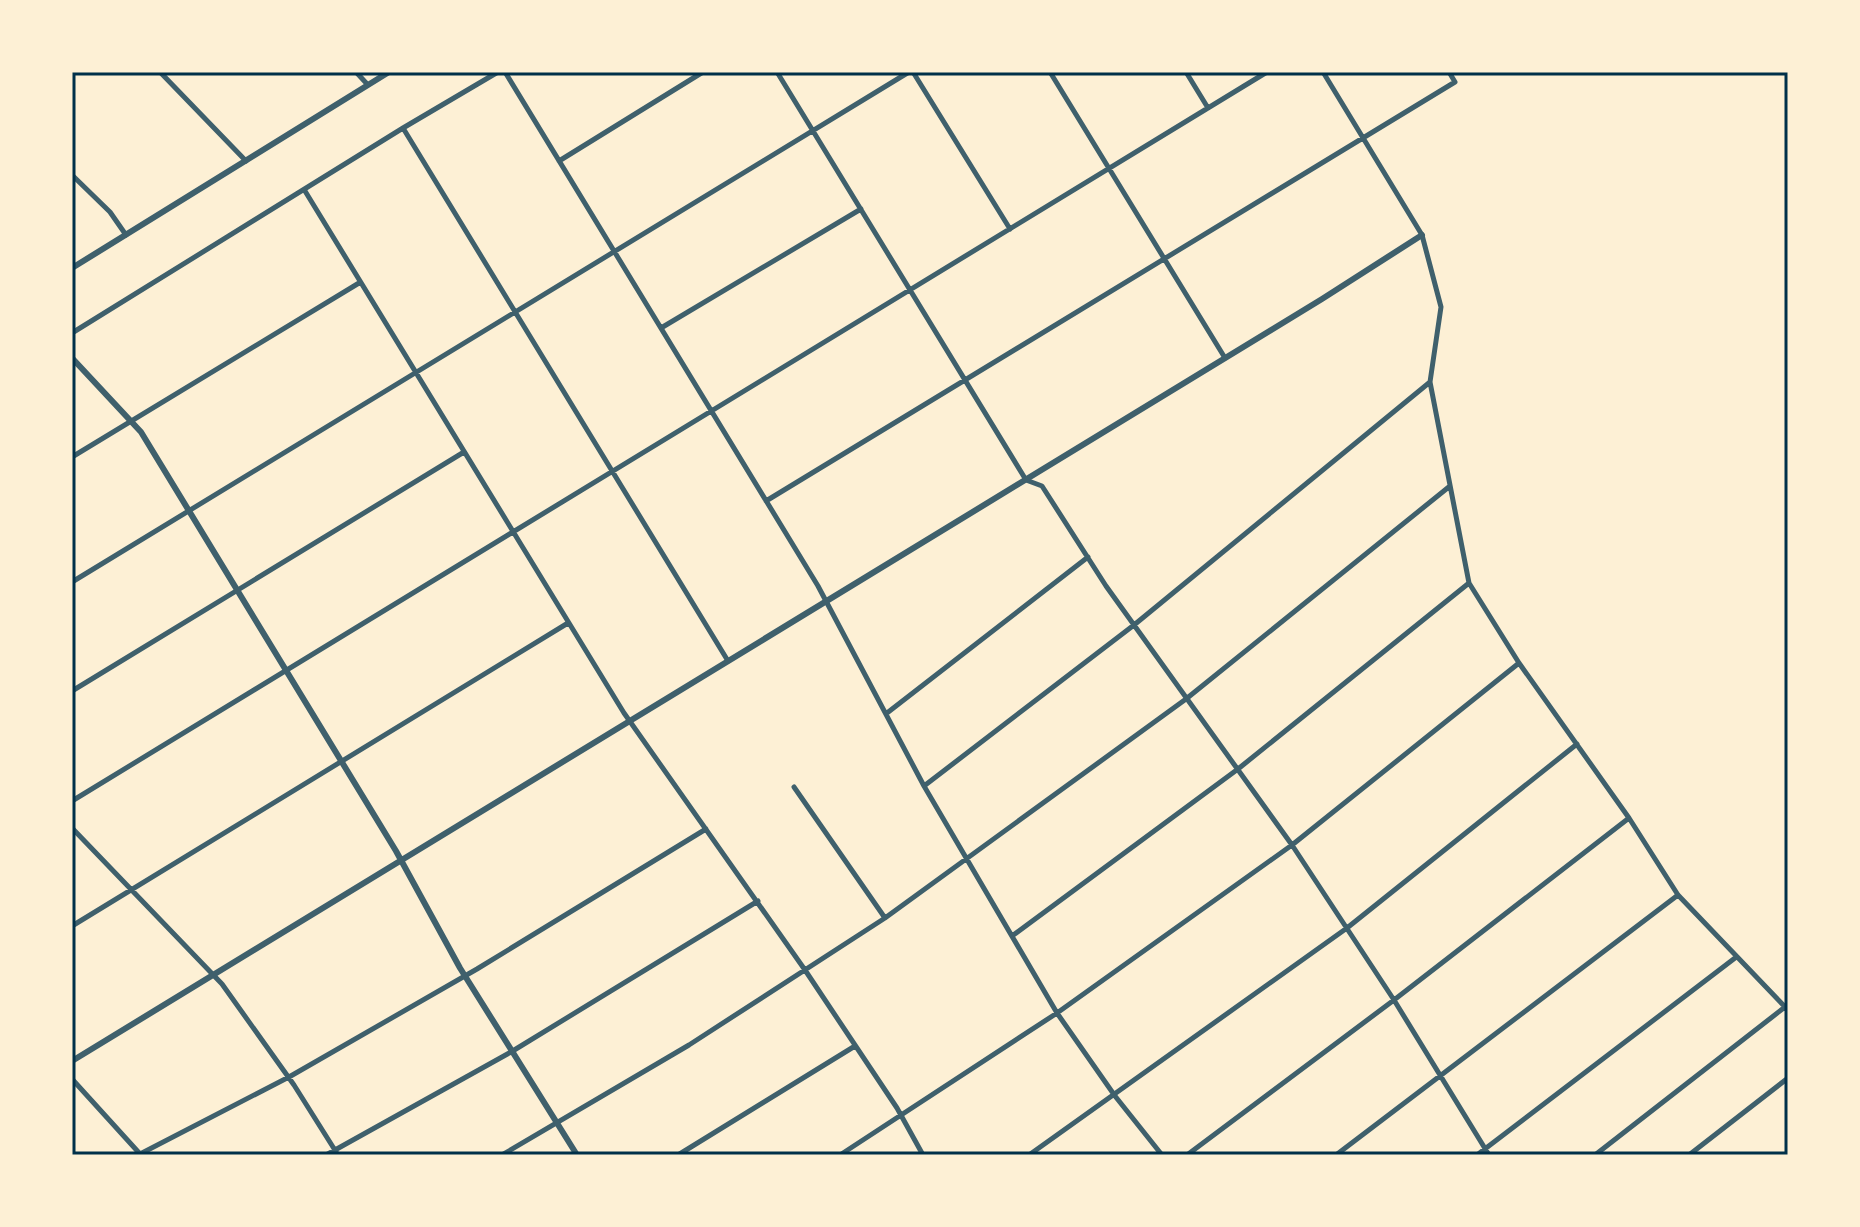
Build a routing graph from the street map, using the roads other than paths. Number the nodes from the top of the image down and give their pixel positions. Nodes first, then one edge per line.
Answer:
1 (160, 72) edge
2 (356, 72) edge
3 (389, 72) edge
4 (498, 72) edge
5 (505, 72) edge
6 (703, 72) edge
7 (777, 72) edge
8 (911, 72) edge
9 (1050, 72) edge
10 (1186, 72) edge
11 (1267, 72) edge
12 (1323, 72) edge
13 (1449, 72) edge
14 (368, 85) junction
15 (1208, 108) junction
16 (403, 128) junction
17 (813, 130) junction
18 (1363, 139) junction
19 (246, 161) junction
20 (559, 161) junction
21 (1109, 169) junction
22 (72, 175) edge
23 (305, 191) junction
24 (861, 209) junction
25 (1010, 229) junction
26 (126, 235) junction
27 (1422, 235) junction
28 (615, 252) junction
29 (1164, 260) junction
30 (72, 268) edge
31 (359, 283) junction
32 (911, 290) junction
33 (515, 311) junction
34 (661, 328) junction
35 (72, 333) edge
36 (72, 358) edge
37 (1225, 358) junction
38 (416, 373) junction
39 (965, 381) junction
40 (1430, 382) junction
41 (711, 411) junction
42 (131, 421) junction
43 (464, 452) junction
44 (72, 457) edge
45 (611, 471) junction
46 (1026, 480) junction
47 (1450, 486) junction
48 (766, 501) junction
49 (190, 511) junction
50 (512, 532) junction
51 (1088, 557) junction
52 (72, 582) edge
53 (1469, 583) junction
54 (237, 589) junction
55 (826, 601) junction
56 (568, 623) junction
57 (1134, 625) junction
58 (728, 661) junction
59 (1519, 663) junction
60 (285, 671) junction
61 (72, 691) edge
62 (1186, 699) junction
63 (887, 713) junction
64 (629, 722) junction
65 (1577, 744) junction
66 (341, 761) junction
67 (1238, 769) junction
68 (924, 786) junction
69 (794, 787) dead end
70 (72, 801) edge
71 (1629, 818) junction
72 (72, 828) edge
73 (706, 829) junction
74 (1292, 845) junction
75 (966, 860) junction
76 (402, 861) junction
77 (131, 890) junction
78 (1678, 895) junction
79 (758, 901) junction
80 (885, 918) junction
81 (72, 926) edge
82 (1347, 928) junction
83 (1012, 936) junction
84 (1735, 958) junction
85 (805, 970) junction
86 (214, 975) junction
87 (465, 976) junction
88 (1394, 1000) junction
89 (1786, 1009) edge
90 (1057, 1013) junction
91 (855, 1046) junction
92 (511, 1052) junction
93 (72, 1061) edge
94 (1441, 1076) junction
95 (289, 1077) junction
96 (1788, 1078) edge
97 (72, 1079) edge
98 (1115, 1096) junction
99 (902, 1116) junction
100 (557, 1124) junction
101 (1485, 1149) junction
102 (336, 1153) edge
103 (140, 1155) edge
104 (326, 1155) edge
105 (502, 1155) edge
106 (577, 1155) edge
107 (678, 1155) edge
108 (840, 1155) edge
109 (923, 1155) edge
110 (1029, 1155) edge
111 (1162, 1155) edge
112 (1187, 1155) edge
113 (1336, 1155) edge
114 (1477, 1155) edge
115 (1489, 1155) edge
116 (1595, 1155) edge
117 (1689, 1155) edge

1 - 19 street
2 - 14 street
3 - 14 street
4 - 16 street
5 - 20 street
6 - 20 street
7 - 17 street
8 - 17 street
8 - 25 street
9 - 21 street
10 - 15 street
11 - 15 street
12 - 18 street
13 - 18 street
14 - 19 street
15 - 21 street
16 - 23 street
16 - 33 street
17 - 24 street
17 - 28 street
18 - 27 street
18 - 29 street
19 - 26 street
20 - 28 street
21 - 25 street
21 - 29 street
22 - 26 street
23 - 31 street
23 - 35 street
24 - 32 street
24 - 34 street
25 - 32 street
26 - 30 street
27 - 37 street
27 - 40 street
28 - 33 street
28 - 34 street
29 - 37 street
29 - 39 street
31 - 38 street
31 - 42 street
32 - 39 street
32 - 41 street
33 - 38 street
33 - 45 street
34 - 41 street
36 - 42 street
37 - 46 street
38 - 43 street
38 - 49 street
39 - 46 street
39 - 48 street
40 - 47 street
40 - 57 street
41 - 45 street
41 - 48 street
42 - 44 street
42 - 49 street
43 - 50 street
43 - 54 street
45 - 50 street
45 - 58 street
46 - 51 street
46 - 55 street
47 - 53 street
47 - 62 street
48 - 55 street
49 - 52 street
49 - 54 street
50 - 56 street
50 - 60 street
51 - 57 street
51 - 63 street
53 - 59 street
53 - 67 street
54 - 60 street
54 - 61 street
55 - 58 street
55 - 63 street
56 - 64 street
56 - 66 street
57 - 62 street
57 - 68 street
58 - 64 street
59 - 65 street
59 - 74 street
60 - 66 street
60 - 70 street
62 - 67 street
62 - 75 street
63 - 68 street
64 - 73 street
64 - 76 street
65 - 71 street
65 - 82 street
66 - 76 street
66 - 77 street
67 - 74 street
67 - 83 street
68 - 75 street
69 - 80 street
71 - 78 street
71 - 88 street
72 - 77 street
73 - 79 street
73 - 87 street
74 - 82 street
74 - 90 street
75 - 80 street
75 - 83 street
76 - 86 street
76 - 87 street
77 - 81 street
77 - 86 street
78 - 84 street
78 - 94 street
79 - 85 street
79 - 92 street
80 - 85 street
82 - 88 street
82 - 98 street
83 - 90 street
84 - 89 street
84 - 101 street
85 - 91 street
85 - 100 street
86 - 93 street
86 - 95 street
87 - 92 street
87 - 95 street
88 - 94 street
88 - 112 street
89 - 116 street
90 - 98 street
90 - 99 street
91 - 99 street
91 - 107 street
92 - 100 street
92 - 102 street
94 - 101 street
94 - 113 street
95 - 102 street
95 - 103 street
96 - 117 street
97 - 103 street
98 - 110 street
98 - 111 street
99 - 108 street
99 - 109 street
100 - 105 street
100 - 106 street
101 - 114 street
101 - 115 street
102 - 104 street

